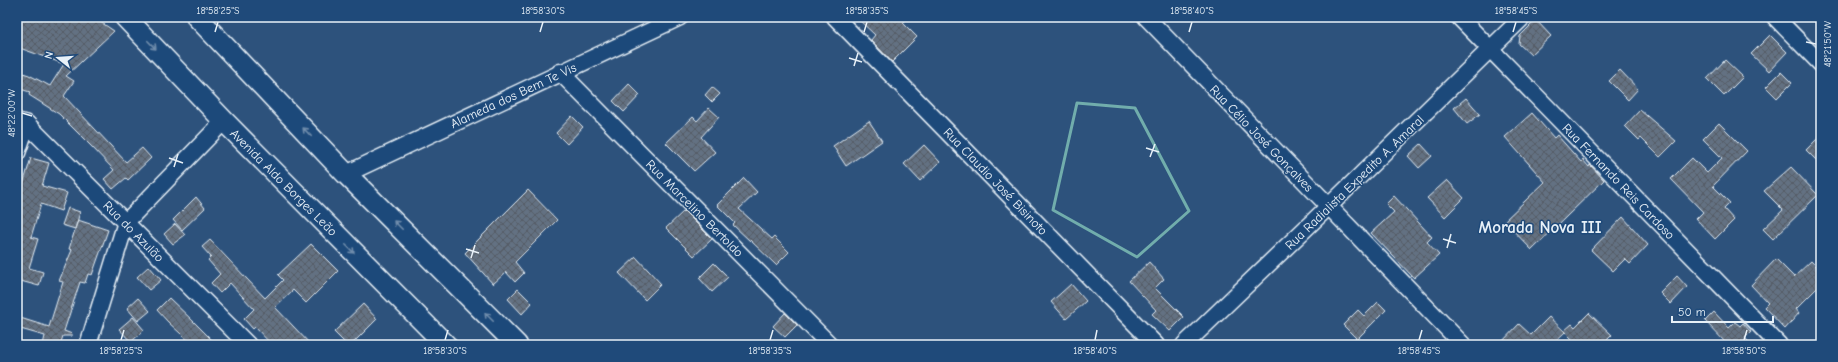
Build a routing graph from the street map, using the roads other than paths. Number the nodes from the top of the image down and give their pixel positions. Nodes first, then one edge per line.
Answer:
1 (125, 17) edge
2 (197, 17) edge
3 (680, 17) edge
4 (835, 17) edge
5 (1146, 17) edge
6 (1459, 17) edge
7 (1523, 17) edge
8 (1775, 17) edge
9 (1490, 50) junction
10 (1821, 64) edge
11 (560, 72) junction
12 (224, 120) junction
13 (22, 123) edge
14 (17, 153) edge
15 (346, 174) junction
16 (1328, 207) junction
17 (126, 222) junction
18 (88, 345) edge
19 (248, 345) edge
20 (446, 345) edge
21 (517, 345) edge
22 (830, 345) edge
23 (1156, 345) edge
24 (1184, 345) edge
25 (1463, 345) edge
26 (1779, 345) edge

1 -> 12 street, Avenida Aldo Borges Leão
15 -> 2 street
3 - 11 street, Alameda dos Bem Te Vis
4 - 23 street, Rua Claudio José Bisinoto
5 - 16 street, Rua Célio José Gonçalves
6 - 9 street, Rua Fernando Reis Cardoso
7 - 9 street, Rua Radialista Expedito A. Amaral
8 - 10 street
9 - 16 street, Rua Radialista Expedito A. Amaral
9 - 26 street, Rua Fernando Reis Cardoso
11 - 15 street, Alameda dos Bem Te Vis
11 - 22 street, Rua Marcelino Bertoldo
12 - 17 street
12 -> 20 street, Avenida Aldo Borges Leão
13 - 14 street
13 - 17 street, Rua do Azulão
21 -> 15 street
16 - 24 street, Rua Radialista Expedito A. Amaral
16 - 25 street, Rua Célio José Gonçalves
17 - 18 street
17 - 19 street, Rua do Azulão

